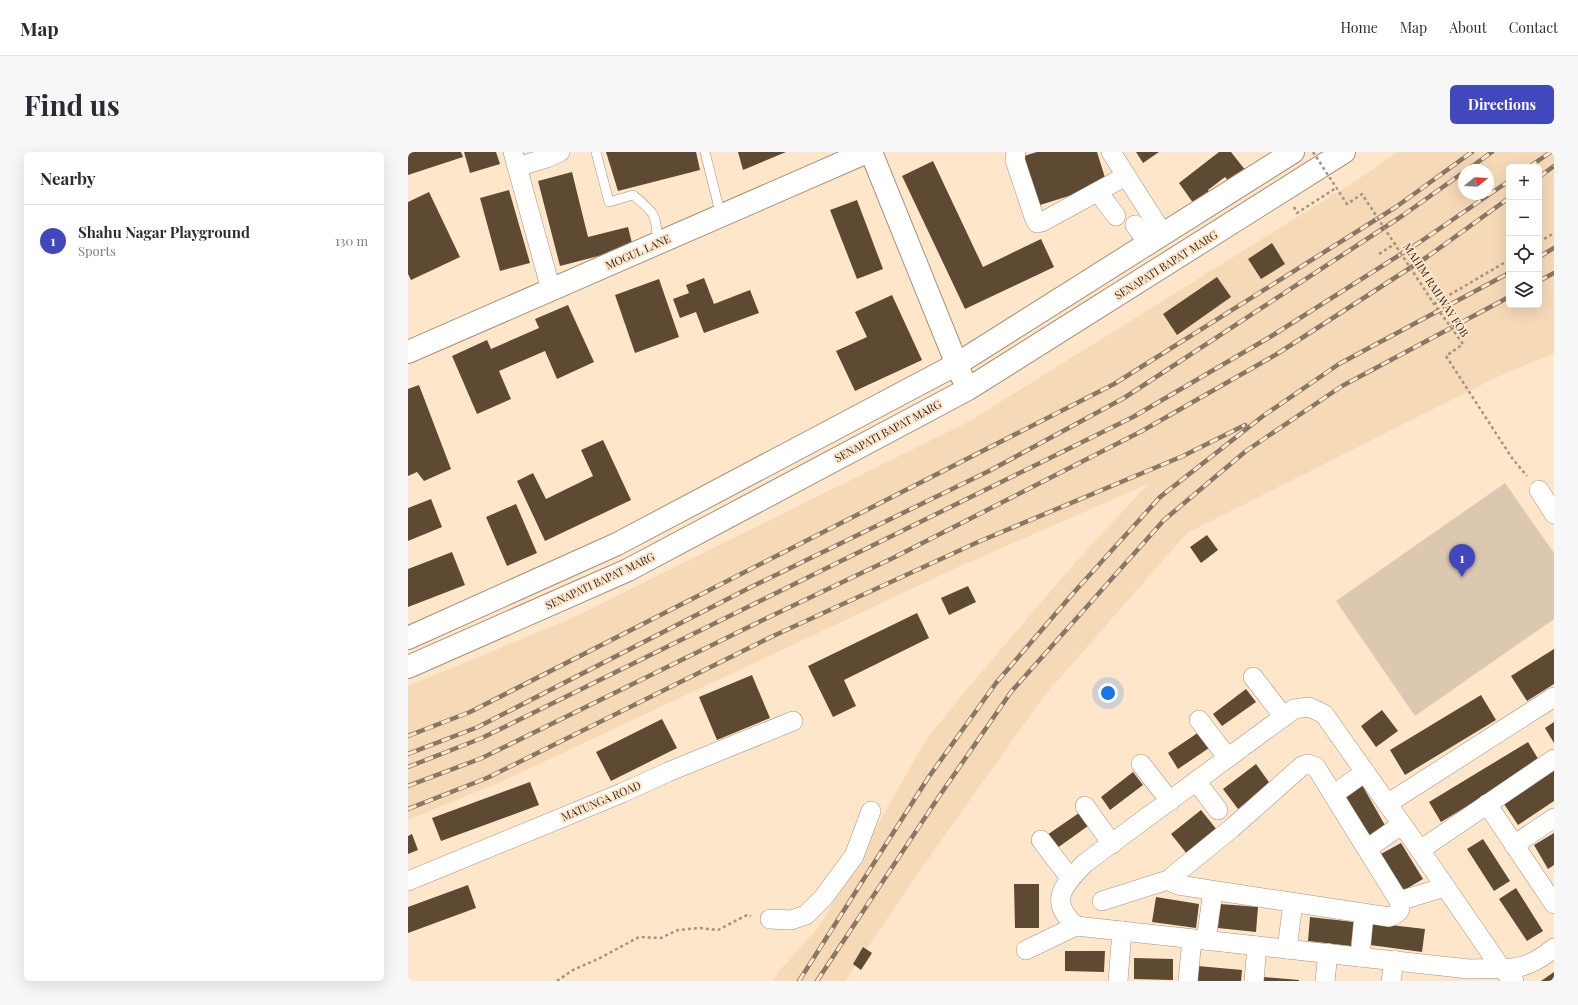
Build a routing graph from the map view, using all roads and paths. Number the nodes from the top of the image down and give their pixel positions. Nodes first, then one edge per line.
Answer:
1 (560, 152) edge
2 (596, 152) edge
3 (705, 152) edge
4 (868, 152) edge
5 (871, 152) edge
6 (1016, 152) edge
7 (1111, 152) edge
8 (1293, 152) edge
9 (1313, 152) edge
10 (1340, 153) edge
11 (515, 159) edge
12 (1126, 176) junction
13 (1336, 188) junction
14 (1098, 192) junction
15 (1297, 213) dead end
16 (721, 216) junction
17 (1116, 216) dead end
18 (1135, 225) dead end
19 (1554, 233) edge
20 (1156, 239) junction
21 (1542, 240) edge
22 (658, 243) junction
23 (1396, 243) junction
24 (1379, 254) dead end
25 (1506, 262) edge
26 (551, 290) junction
27 (1434, 304) junction
28 (408, 352) edge
29 (956, 364) junction
30 (968, 389) junction
31 (839, 426) junction
32 (852, 451) junction
33 (1545, 492) edge
34 (703, 498) junction
35 (1554, 514) edge
36 (717, 523) junction
37 (408, 638) edge
38 (408, 667) edge
39 (1253, 677) dead end
40 (1554, 697) edge
41 (1284, 717) junction
42 (1199, 720) dead end
43 (793, 721) dead end
44 (1228, 758) junction
45 (1554, 759) edge
46 (1141, 764) dead end
47 (1365, 772) junction
48 (1196, 781) junction
49 (1333, 795) junction
50 (1170, 801) junction
51 (1387, 804) junction
52 (1487, 804) junction
53 (1085, 806) dead end
54 (1218, 810) dead end
55 (871, 811) dead end
56 (1554, 818) edge
57 (1401, 825) junction
58 (1040, 840) dead end
59 (1112, 844) junction
60 (1514, 845) junction
61 (1367, 849) junction
62 (1420, 850) junction
63 (1070, 878) junction
64 (1171, 879) junction
65 (408, 881) edge
66 (1445, 887) junction
67 (1213, 891) junction
68 (1102, 901) dead end
69 (1399, 901) junction
70 (1293, 903) junction
71 (1554, 904) edge
72 (1364, 914) junction
73 (770, 919) joint
74 (1076, 926) junction
75 (1122, 931) junction
76 (1199, 939) junction
77 (1257, 946) junction
78 (1554, 948) edge
79 (1287, 949) junction
80 (1026, 950) dead end
81 (1328, 953) junction
82 (1360, 957) junction
83 (1394, 960) junction
84 (1501, 968) junction
85 (1468, 975) edge
86 (557, 981) edge
87 (1118, 981) edge
88 (1188, 981) edge
89 (1254, 981) edge
90 (1325, 981) edge
91 (1391, 981) edge
92 (1514, 981) edge

1 - 11 street
2 - 22 lane
3 - 16 lane
4 - 16 main road, MOGUL LANE
5 - 29 main road
6 - 14 street
7 - 12 street
8 - 20 main road
9 - 13 path, MAHIM RAILWAY FOB, bridge
10 - 30 main road, SENAPATI BAPAT MARG
11 - 26 street
12 - 14 street
12 - 20 street
13 - 15 path
13 - 23 path, MAHIM RAILWAY FOB, bridge
14 - 17 street
16 - 22 main road, MOGUL LANE
18 - 20 street
19 - 21 path
20 - 29 main road
22 - 26 main road, MOGUL LANE
23 - 24 path
23 - 27 path, MAHIM RAILWAY FOB, bridge
25 - 27 path
26 - 28 main road, MOGUL LANE
27 - 33 path, MAHIM RAILWAY FOB, bridge
29 - 30 main road
29 - 31 main road
30 - 32 main road, SENAPATI BAPAT MARG
31 - 32 main road
31 - 34 main road
32 - 36 main road, SENAPATI BAPAT MARG
33 - 35 street
34 - 36 main road
34 - 37 main road
36 - 38 main road, SENAPATI BAPAT MARG
39 - 41 street
40 - 51 street
41 - 44 street
41 - 47 street
42 - 44 street
43 - 65 street, MATUNGA ROAD
44 - 48 street
45 - 52 street
46 - 50 street
47 - 49 street
47 - 51 street
48 - 50 street
48 - 54 street
49 - 61 street
49 - 64 street
50 - 59 street
51 - 57 street
52 - 60 street
52 - 62 street
53 - 59 street
55 - 73 street
56 - 60 street
57 - 61 street
57 - 62 street
58 - 63 street
59 - 63 street
60 - 71 street
61 - 69 street
62 - 66 street
63 - 74 street
64 - 67 street
64 - 68 street
66 - 69 street
66 - 84 street
67 - 70 street
67 - 76 street
69 - 72 street
70 - 72 street
70 - 79 street
72 - 82 street
73 - 86 path
74 - 75 street
74 - 80 street
75 - 76 street
75 - 87 street
76 - 77 street
76 - 88 street
77 - 79 street
77 - 89 street
78 - 84 street
79 - 81 street
81 - 82 street
81 - 90 street
82 - 83 street
83 - 85 street
83 - 91 street
84 - 85 street
84 - 92 street

